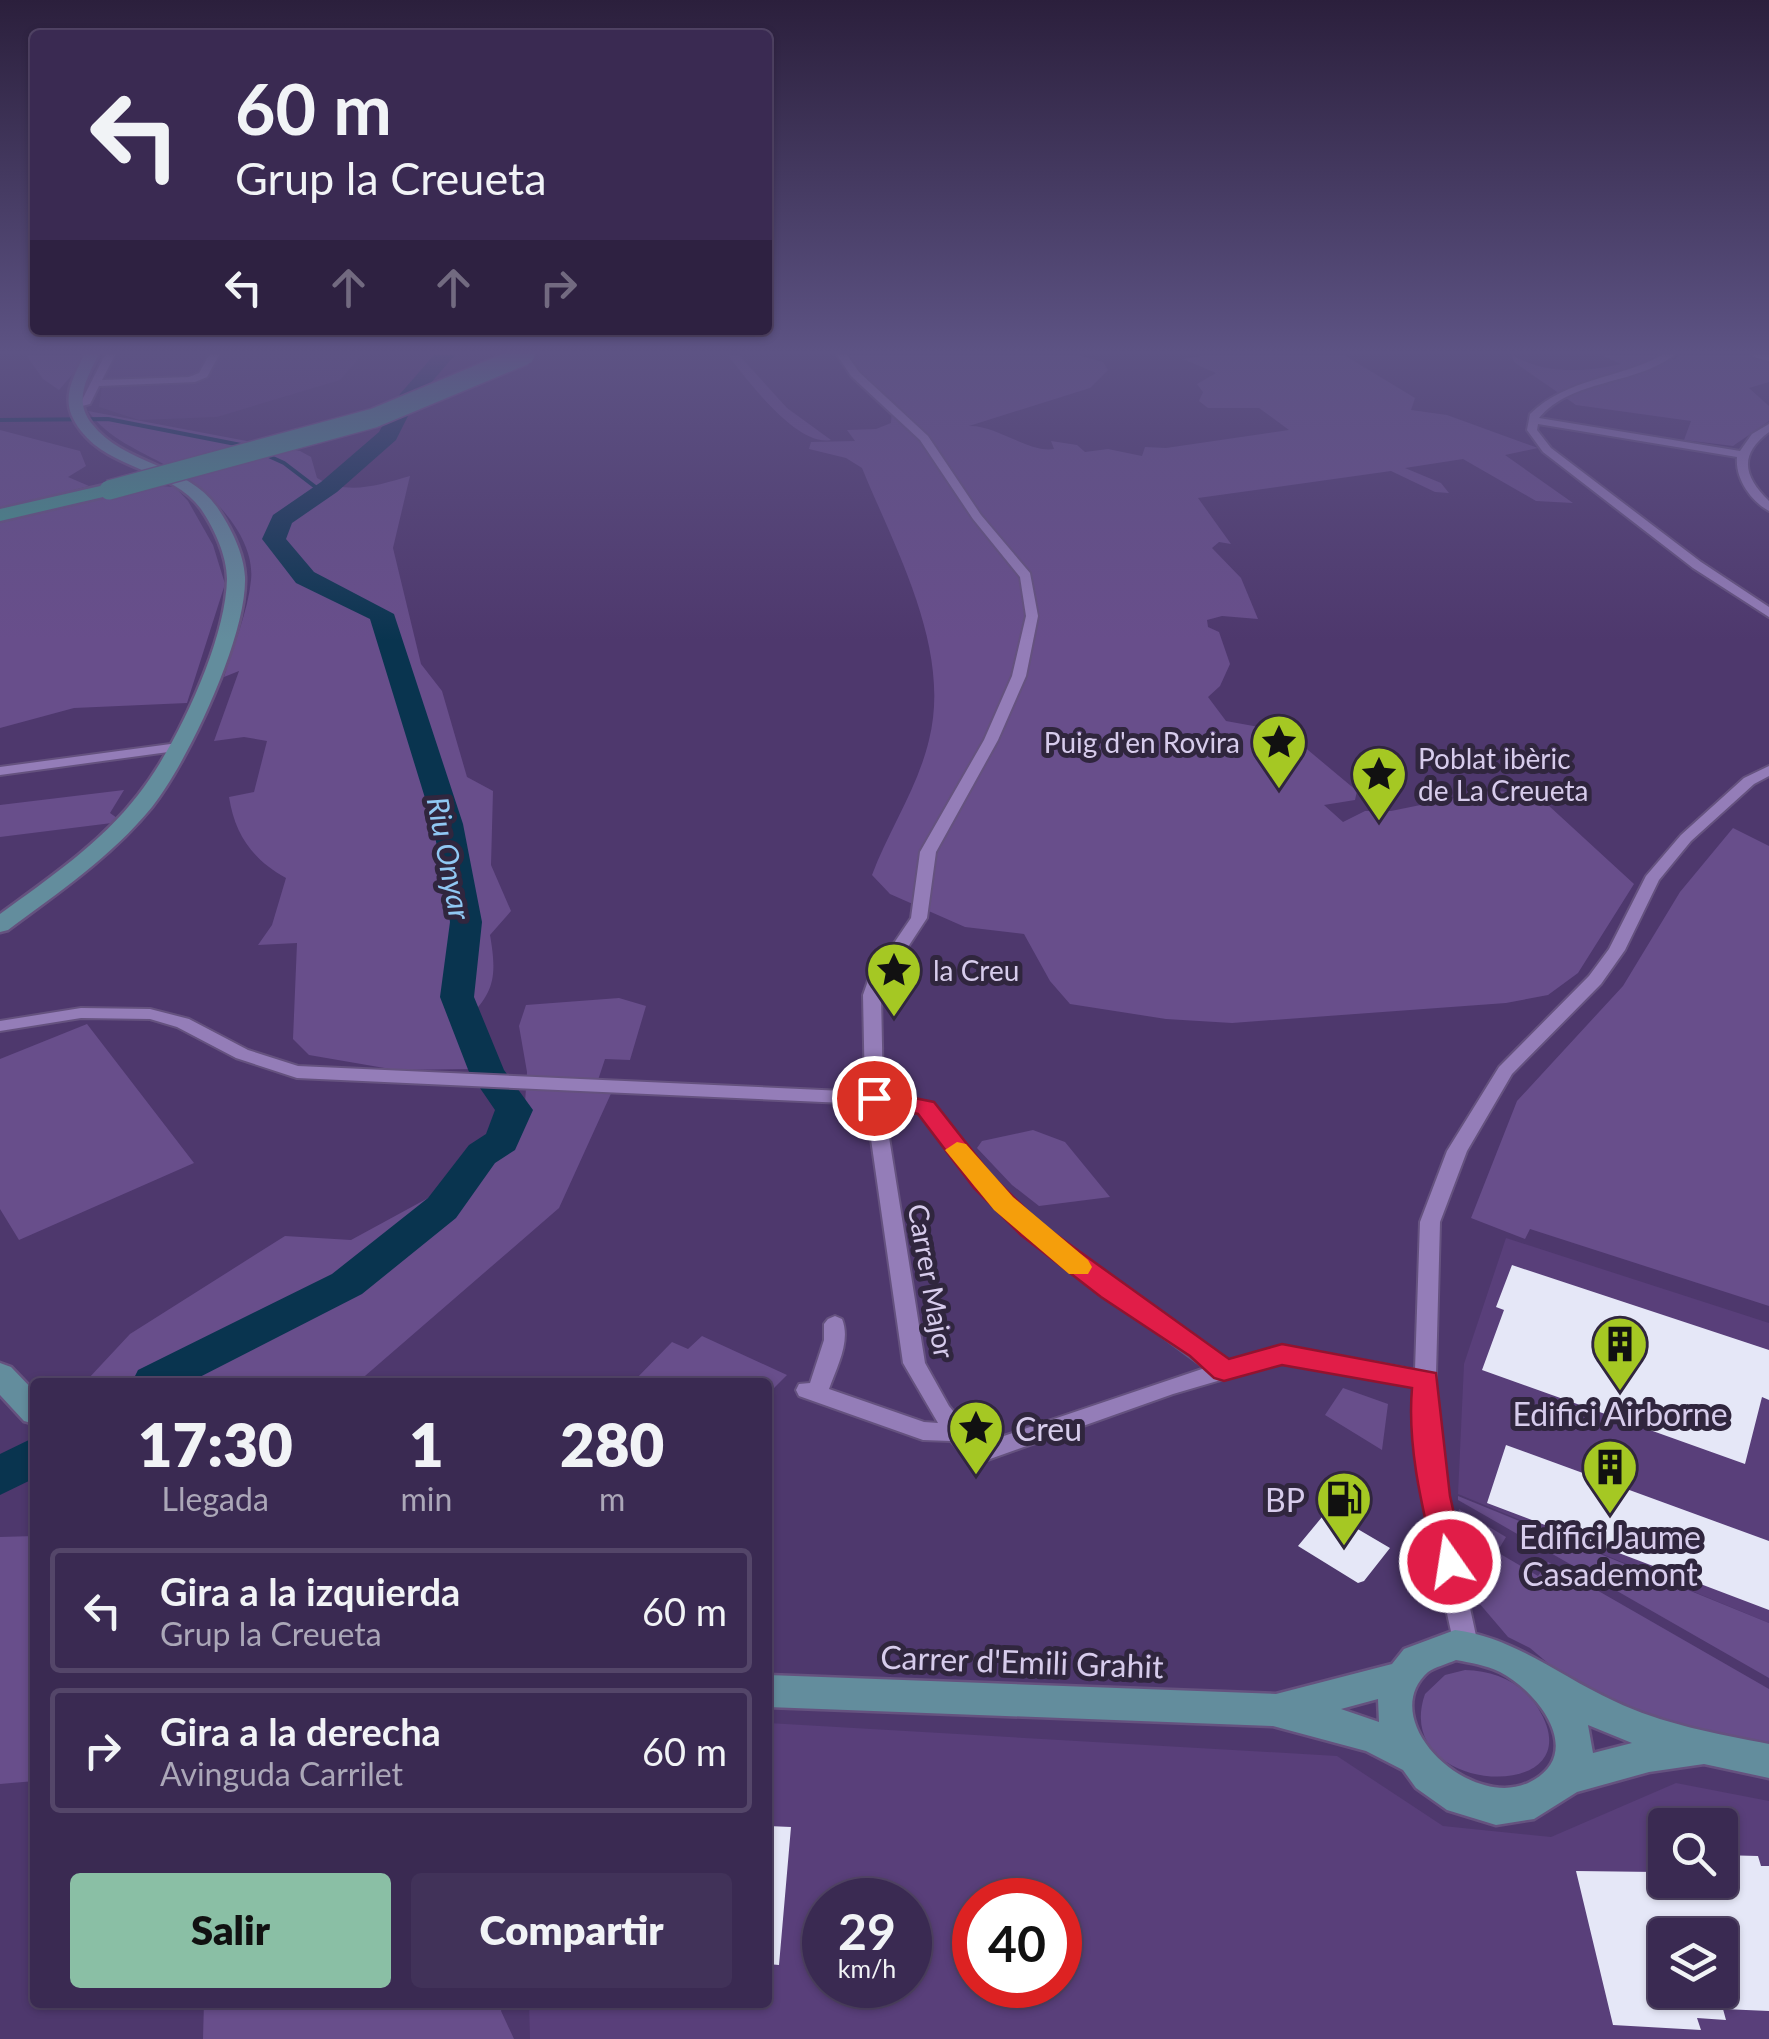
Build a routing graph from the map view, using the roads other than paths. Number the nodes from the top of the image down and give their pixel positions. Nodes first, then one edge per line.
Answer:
1 (117, 450) edge
2 (263, 450) edge
3 (932, 450) edge
4 (1547, 450) edge
5 (1716, 450) edge
6 (1744, 450) edge
7 (1740, 454) junction
8 (1769, 508) edge
9 (0, 515) edge
10 (1769, 613) edge
11 (178, 747) junction
12 (1769, 770) edge
13 (0, 771) edge
14 (0, 925) edge
15 (0, 1026) edge
16 (874, 1098) junction
17 (836, 1324) dead end
18 (1224, 1370) junction
19 (0, 1375) edge
20 (1426, 1380) junction
21 (30, 1407) edge
22 (955, 1433) junction
23 (1466, 1645) junction
24 (1402, 1677) junction
25 (1546, 1683) junction
26 (772, 1691) edge
27 (1273, 1710) junction
28 (1712, 1750) junction
29 (1412, 1757) junction
30 (1769, 1761) edge
31 (1563, 1779) junction

1 - 11 main road
2 - 9 highway, bridge
3 - 16 street, Carrer Major
4 - 10 street
5 - 7 street
6 - 7 street
7 - 8 street
11 - 13 street
11 - 14 main road
12 - 20 street
15 - 16 street
16 - 18 street
16 - 22 street, Carrer Major
17 - 22 street
18 - 20 street
18 - 22 street, Carrer Major
19 - 21 main road
20 - 23 street
23 - 24 main road
23 - 25 main road
24 - 27 main road, Carrer d'Emili Grahit
24 - 29 main road
25 - 28 main road
25 - 31 main road
26 - 27 main road, Carrer d'Emili Grahit
27 - 29 main road, Carrer d'Emili Grahit
28 - 30 main road
28 - 31 main road
29 - 31 main road

